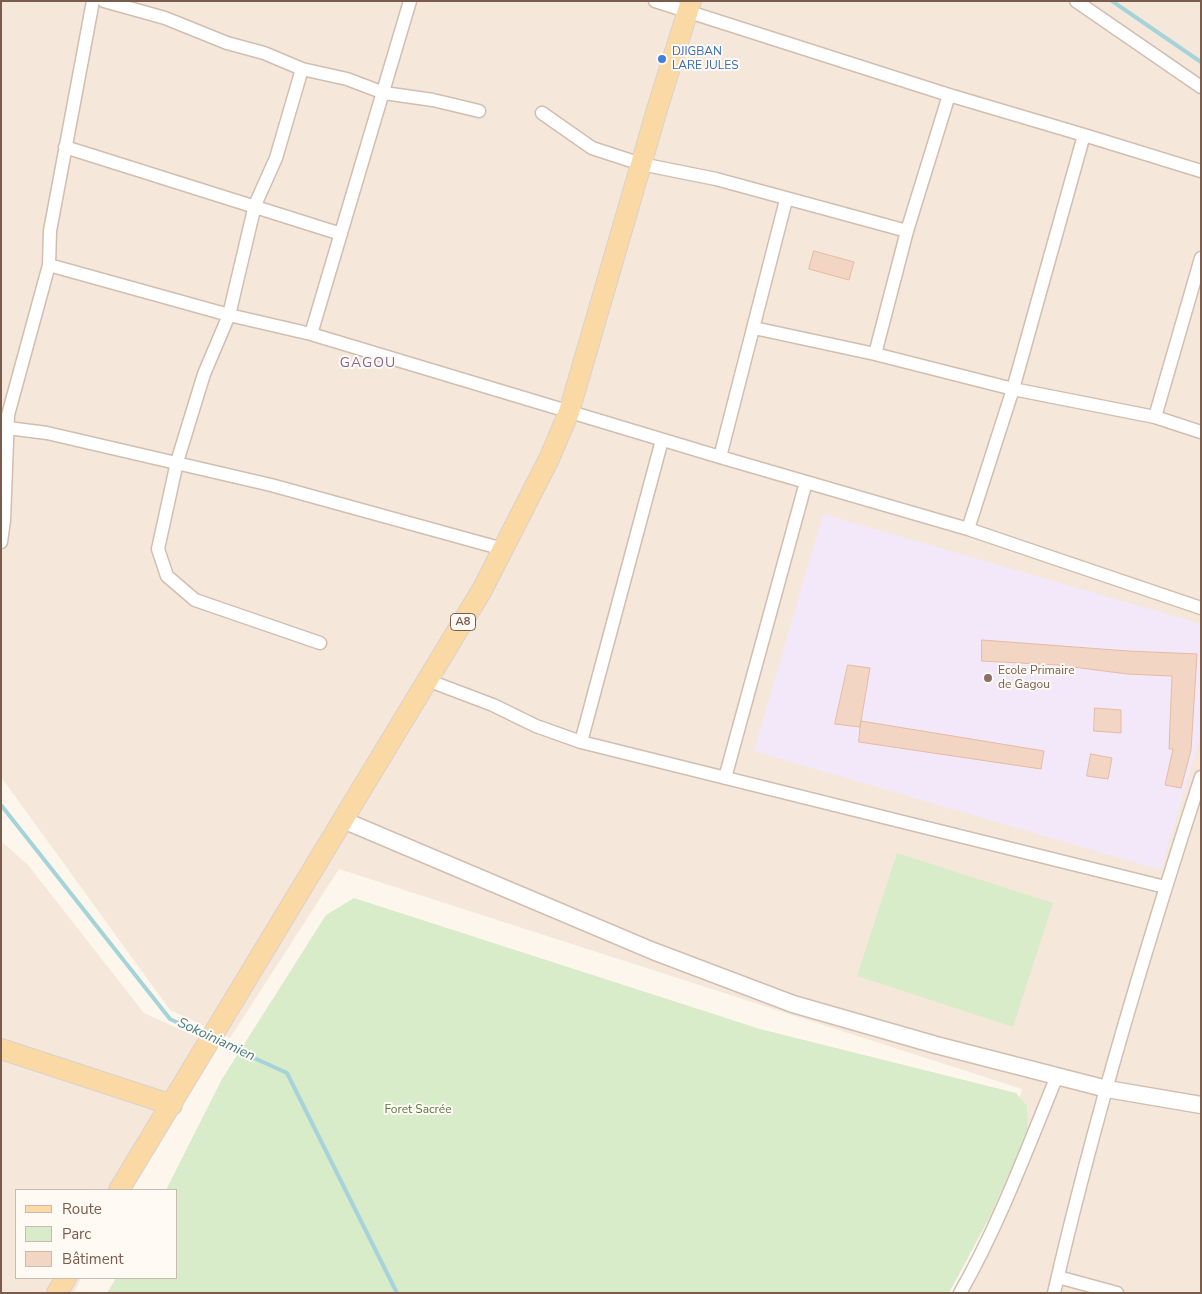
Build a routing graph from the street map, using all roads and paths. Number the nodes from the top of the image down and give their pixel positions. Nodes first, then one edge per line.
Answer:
1 (93, 1) edge
2 (104, 1) edge
3 (410, 1) edge
4 (655, 1) edge
5 (1076, 1) edge
6 (689, 7) edge
7 (302, 68) junction
8 (1201, 87) edge
9 (384, 93) junction
10 (949, 95) junction
11 (479, 111) dead end
12 (542, 113) dead end
13 (1084, 135) junction
14 (64, 147) junction
15 (642, 164) junction
16 (1201, 171) edge
17 (786, 200) junction
18 (255, 205) junction
19 (907, 231) junction
20 (341, 234) junction
21 (1201, 258) edge
22 (49, 265) junction
23 (229, 315) junction
24 (754, 328) junction
25 (311, 334) junction
26 (875, 354) junction
27 (1013, 389) junction
28 (570, 412) junction
29 (1155, 418) junction
30 (8, 428) junction
31 (1201, 432) edge
32 (662, 440) junction
33 (720, 458) junction
34 (177, 462) junction
35 (806, 482) junction
36 (968, 529) junction
37 (1, 542) edge
38 (503, 549) junction
39 (1201, 608) edge
40 (320, 643) dead end
41 (427, 680) junction
42 (580, 742) junction
43 (1201, 777) edge
44 (725, 778) junction
45 (343, 820) junction
46 (1165, 887) junction
47 (1, 1049) edge
48 (1057, 1076) junction
49 (1108, 1089) junction
50 (172, 1105) junction
51 (1201, 1105) edge
52 (120, 1189) edge
53 (1058, 1277) junction
54 (65, 1279) edge
55 (57, 1293) edge
56 (960, 1293) edge
57 (1054, 1293) edge
58 (1117, 1293) edge

1 - 14 street
2 - 7 street
3 - 9 street
4 - 6 street
5 - 8 street
6 - 10 street
6 - 15 main road, A8
7 - 9 street
7 - 18 street
9 - 11 street
9 - 20 street
10 - 13 street
10 - 19 street
12 - 15 street
13 - 16 street
13 - 27 street
14 - 18 street
14 - 22 street
15 - 17 street
15 - 28 main road, A8
17 - 19 street
17 - 24 street
18 - 20 street
18 - 23 street
19 - 26 street
20 - 25 street
21 - 29 street
22 - 23 street
22 - 30 street
23 - 25 street
23 - 34 street
24 - 26 street
24 - 33 street
25 - 28 street
26 - 27 street
27 - 29 street
27 - 36 street
28 - 32 street
28 - 38 main road, A8
29 - 31 street
30 - 34 street
30 - 37 street
32 - 33 street
32 - 42 street
33 - 35 street
34 - 38 street
34 - 40 street
35 - 36 street
35 - 44 street
36 - 39 street
38 - 41 main road, A8
41 - 42 street
41 - 45 main road, A8
42 - 44 street
43 - 46 street
44 - 46 street
45 - 48 street
45 - 50 main road, A8
46 - 49 street
47 - 50 main road
48 - 49 street
48 - 56 street
49 - 51 street
49 - 53 street
50 - 52 main road, A8
53 - 57 street
53 - 58 street
54 - 55 main road

